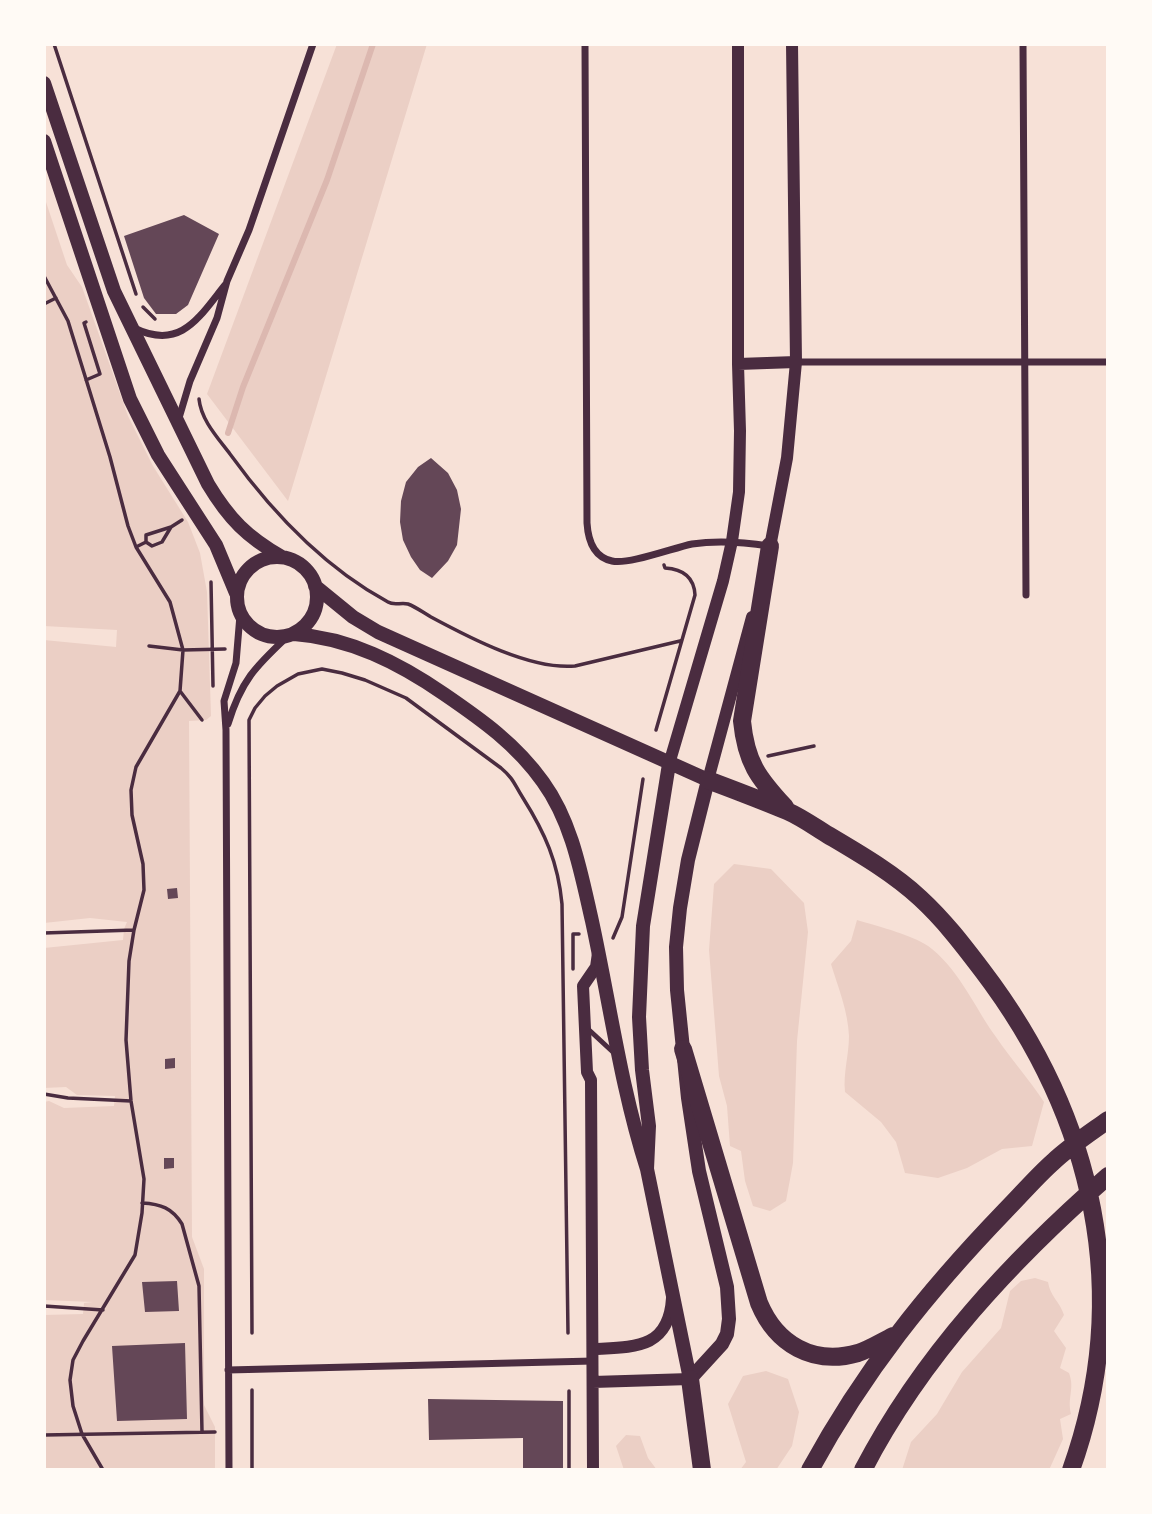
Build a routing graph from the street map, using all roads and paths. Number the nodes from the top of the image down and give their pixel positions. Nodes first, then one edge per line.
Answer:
1 (54, 44) edge
2 (313, 44) edge
3 (585, 44) edge
4 (738, 44) edge
5 (792, 44) edge
6 (1023, 44) edge
7 (44, 83) edge
8 (44, 141) edge
9 (44, 276) edge
10 (227, 281) junction
11 (56, 298) junction
12 (44, 304) edge
13 (155, 319) dead end
14 (92, 320) dead end
15 (129, 325) junction
16 (796, 362) junction
17 (1024, 362) junction
18 (1108, 362) edge
19 (738, 364) junction
20 (86, 380) junction
21 (199, 394) dead end
22 (178, 423) junction
23 (183, 519) dead end
24 (171, 527) junction
25 (732, 541) junction
26 (146, 542) junction
27 (770, 546) junction
28 (136, 547) junction
29 (282, 557) junction
30 (664, 563) dead end
31 (210, 575) dead end
32 (315, 586) junction
33 (236, 593) junction
34 (1026, 595) dead end
35 (240, 615) junction
36 (290, 635) junction
37 (680, 640) junction
38 (149, 646) dead end
39 (213, 649) junction
40 (227, 649) dead end
41 (183, 650) junction
42 (180, 691) junction
43 (213, 693) dead end
44 (202, 720) dead end
45 (226, 730) junction
46 (656, 730) dead end
47 (814, 746) dead end
48 (763, 757) dead end
49 (669, 764) junction
50 (643, 779) dead end
51 (708, 780) junction
52 (790, 812) junction
53 (134, 930) junction
54 (44, 933) edge
55 (602, 945) junction
56 (584, 1025) junction
57 (683, 1049) junction
58 (619, 1058) junction
59 (44, 1094) edge
60 (131, 1101) junction
61 (1108, 1120) edge
62 (647, 1169) junction
63 (1108, 1176) edge
64 (142, 1203) junction
65 (670, 1282) junction
66 (44, 1306) edge
67 (103, 1310) junction
68 (252, 1333) dead end
69 (568, 1333) dead end
70 (897, 1334) junction
71 (593, 1355) junction
72 (228, 1370) junction
73 (690, 1379) junction
74 (593, 1382) junction
75 (252, 1391) dead end
76 (569, 1391) dead end
77 (202, 1432) junction
78 (215, 1432) dead end
79 (82, 1434) junction
80 (44, 1435) edge
81 (103, 1470) edge
82 (229, 1470) edge
83 (252, 1470) edge
84 (569, 1470) edge
85 (593, 1470) edge
86 (702, 1470) edge
87 (810, 1470) edge
88 (863, 1470) edge
89 (1071, 1470) edge

1 - 13 path
2 - 10 street
3 - 25 street
4 - 19 street
5 - 16 street
6 - 17 street
7 - 15 main road
8 - 33 main road
9 - 11 path
10 - 15 street
10 - 22 street
11 - 12 path
11 - 20 path
14 - 20 path
15 - 22 main road
16 - 17 street
16 - 19 street
16 - 27 street
17 - 18 street
17 - 34 street
19 - 25 street
20 - 28 path
21 - 37 path
22 - 29 main road
23 - 24 path
24 - 26 path
24 - 26 path
25 - 27 street
25 - 49 street
26 - 28 path
27 - 51 street
27 - 52 highway
28 - 41 path
29 - 32 main road
29 - 33 main road
30 - 37 path
31 - 39 path
32 - 36 main road
32 - 49 main road
33 - 35 main road
35 - 36 main road
35 - 45 street
36 - 45 street
36 - 55 main road
37 - 46 path
38 - 41 path
39 - 40 path
39 - 41 path
39 - 43 path
41 - 42 path
42 - 44 path
42 - 53 path
45 - 72 street
47 - 48 path
49 - 51 main road
49 - 62 main road
50 - 55 path
51 - 52 highway
51 - 57 main road
52 - 89 highway
53 - 54 path
53 - 60 path
55 - 56 street
55 - 58 main road
56 - 58 lane
56 - 71 street
57 - 70 highway
57 - 73 main road
58 - 62 main road
59 - 60 path
60 - 64 path
61 - 70 highway
62 - 65 main road
63 - 88 highway
64 - 67 path
64 - 77 path
65 - 71 street
65 - 73 main road
66 - 67 path
67 - 79 path
68 - 69 path
70 - 87 highway
71 - 72 street
71 - 74 street
72 - 82 street
73 - 74 street
73 - 86 highway
74 - 85 street
75 - 83 path
76 - 84 path
77 - 78 path
77 - 79 path
79 - 80 path
79 - 81 path

